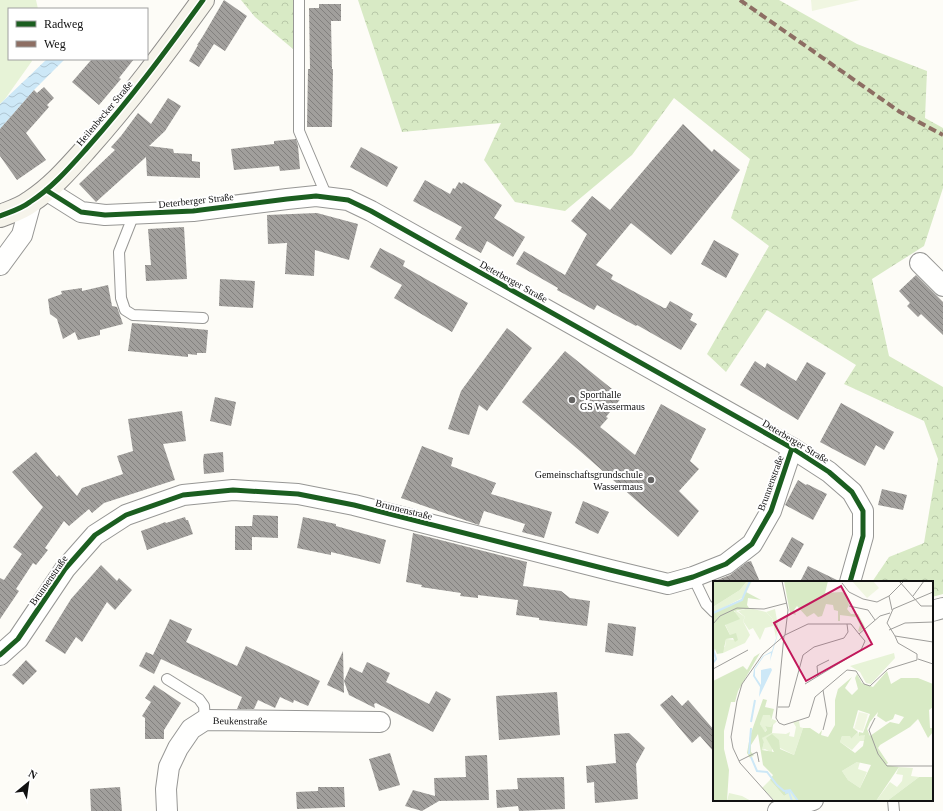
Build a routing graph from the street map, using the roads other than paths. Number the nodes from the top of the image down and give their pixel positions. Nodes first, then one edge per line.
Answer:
1 (203, 0) edge
2 (299, 0) edge
3 (38, 196) junction
4 (327, 198) junction
5 (134, 214) junction
6 (0, 216) edge
7 (920, 263) dead end
8 (0, 265) edge
9 (943, 286) edge
10 (203, 318) dead end
11 (792, 448) junction
12 (693, 577) junction
13 (850, 581) edge
14 (943, 608) edge
15 (713, 611) edge
16 (933, 611) edge
17 (0, 655) edge
18 (167, 679) dead end
19 (205, 720) junction
20 (380, 722) dead end
21 (810, 801) edge
22 (893, 801) edge
23 (167, 811) edge
24 (778, 811) edge
25 (894, 811) edge

1 - 3 main road, Heilenbecker Straße
2 - 4 lane
3 - 5 street, Deterberger Straße
3 - 6 main road, Heilenbecker Straße
3 - 8 street
4 - 5 street, Deterberger Straße
4 - 11 street, Deterberger Straße
5 - 10 lane
7 - 9 street
11 - 12 street, Brunnenstraße
11 - 13 street, Deterberger Straße
12 - 15 lane
12 - 17 street, Brunnenstraße
14 - 16 street
18 - 19 lane
19 - 20 street, Beukenstraße
19 - 23 street, Beukenstraße
21 - 24 street
22 - 25 lane

